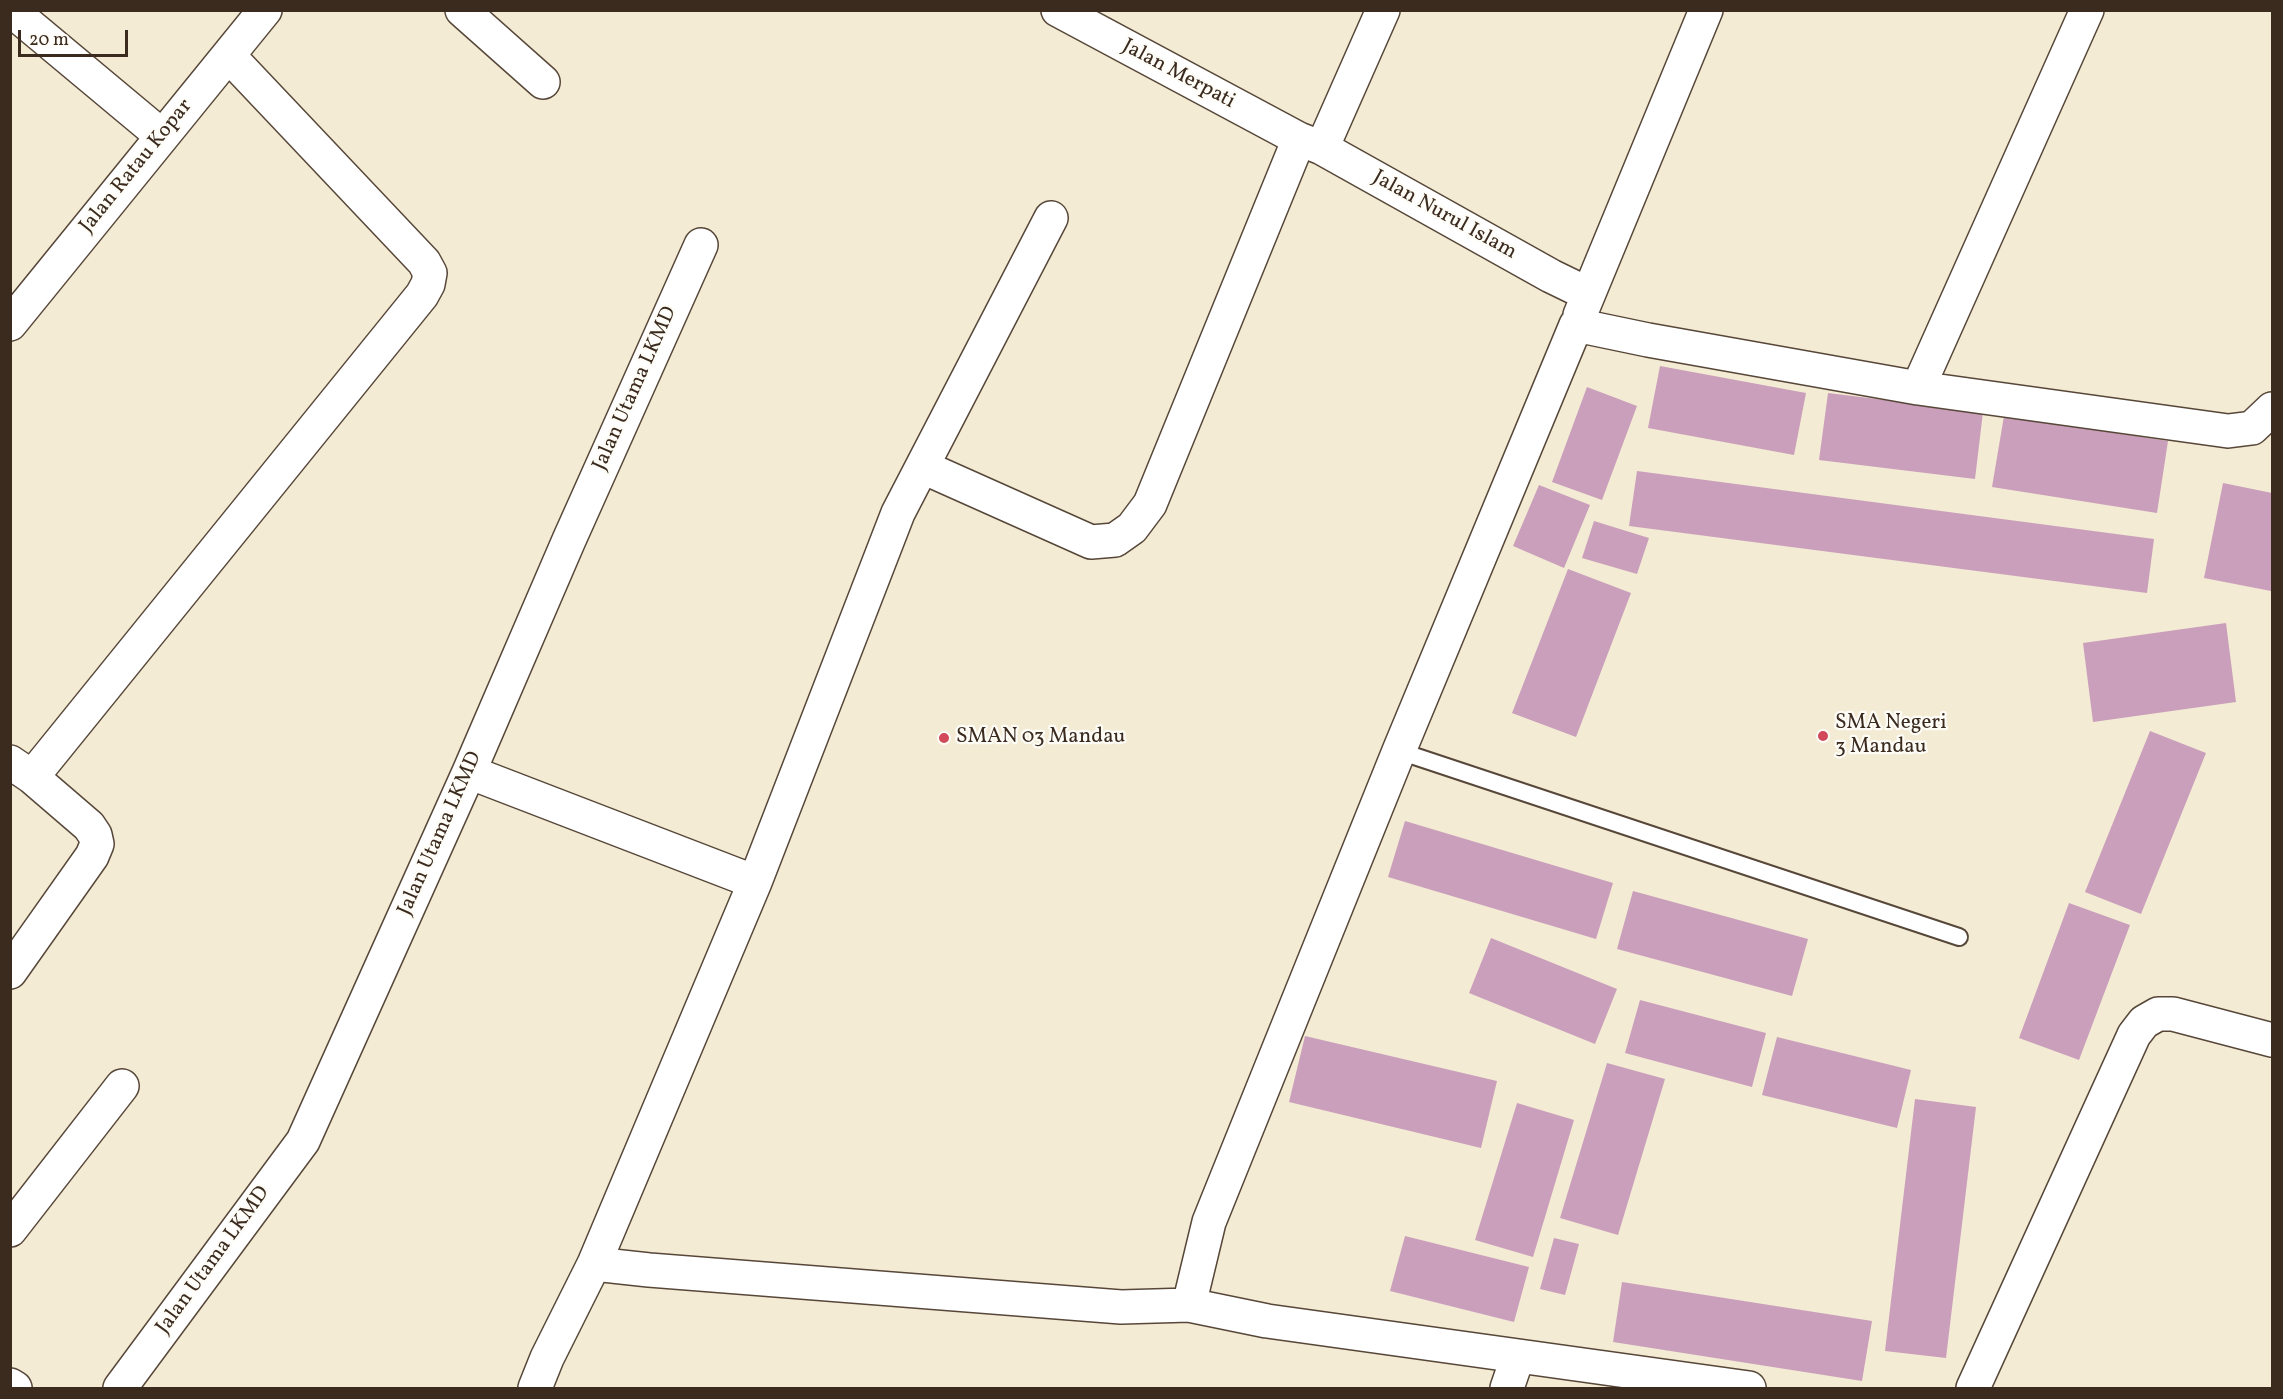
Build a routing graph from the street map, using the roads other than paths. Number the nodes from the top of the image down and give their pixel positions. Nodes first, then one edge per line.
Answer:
1 (11, 10) edge
2 (265, 10) edge
3 (462, 10) edge
4 (1058, 10) edge
5 (1383, 10) edge
6 (1706, 10) edge
7 (2087, 10) edge
8 (229, 56) junction
9 (543, 82) dead end
10 (162, 136) junction
11 (1310, 143) junction
12 (1051, 218) dead end
13 (701, 245) dead end
14 (1588, 294) junction
15 (10, 324) edge
16 (1576, 325) junction
17 (1918, 388) junction
18 (2272, 409) edge
19 (922, 467) junction
20 (1399, 751) junction
21 (21, 770) edge
22 (469, 772) junction
23 (755, 882) junction
24 (1959, 937) dead end
25 (10, 972) edge
26 (2272, 1040) edge
27 (122, 1086) dead end
28 (10, 1230) edge
29 (594, 1264) junction
30 (1189, 1305) junction
31 (1518, 1356) junction
32 (10, 1385) edge
33 (15, 1389) edge
34 (120, 1389) edge
35 (535, 1389) edge
36 (1507, 1389) edge
37 (1749, 1389) edge
38 (1973, 1389) edge

1 - 10 street
2 - 8 street, Jalan Ratau Kopar
3 - 9 street
4 - 11 street, Jalan Merpati
5 - 11 street
6 - 14 street
7 - 17 street
8 - 10 street, Jalan Ratau Kopar
8 - 21 street
10 - 15 street, Jalan Ratau Kopar
11 - 14 street, Jalan Nurul Islam
11 - 19 street
12 - 19 street
13 - 22 street, Jalan Utama LKMD
14 - 16 street
16 - 17 street
16 - 20 street
17 - 18 street
19 - 23 street
20 - 24 lane
20 - 30 street
21 - 25 street
22 - 23 street
22 - 34 street, Jalan Utama LKMD
23 - 29 street
26 - 38 street
27 - 28 street
29 - 30 street
29 - 35 street
30 - 31 street
31 - 36 street
31 - 37 street
32 - 33 street

